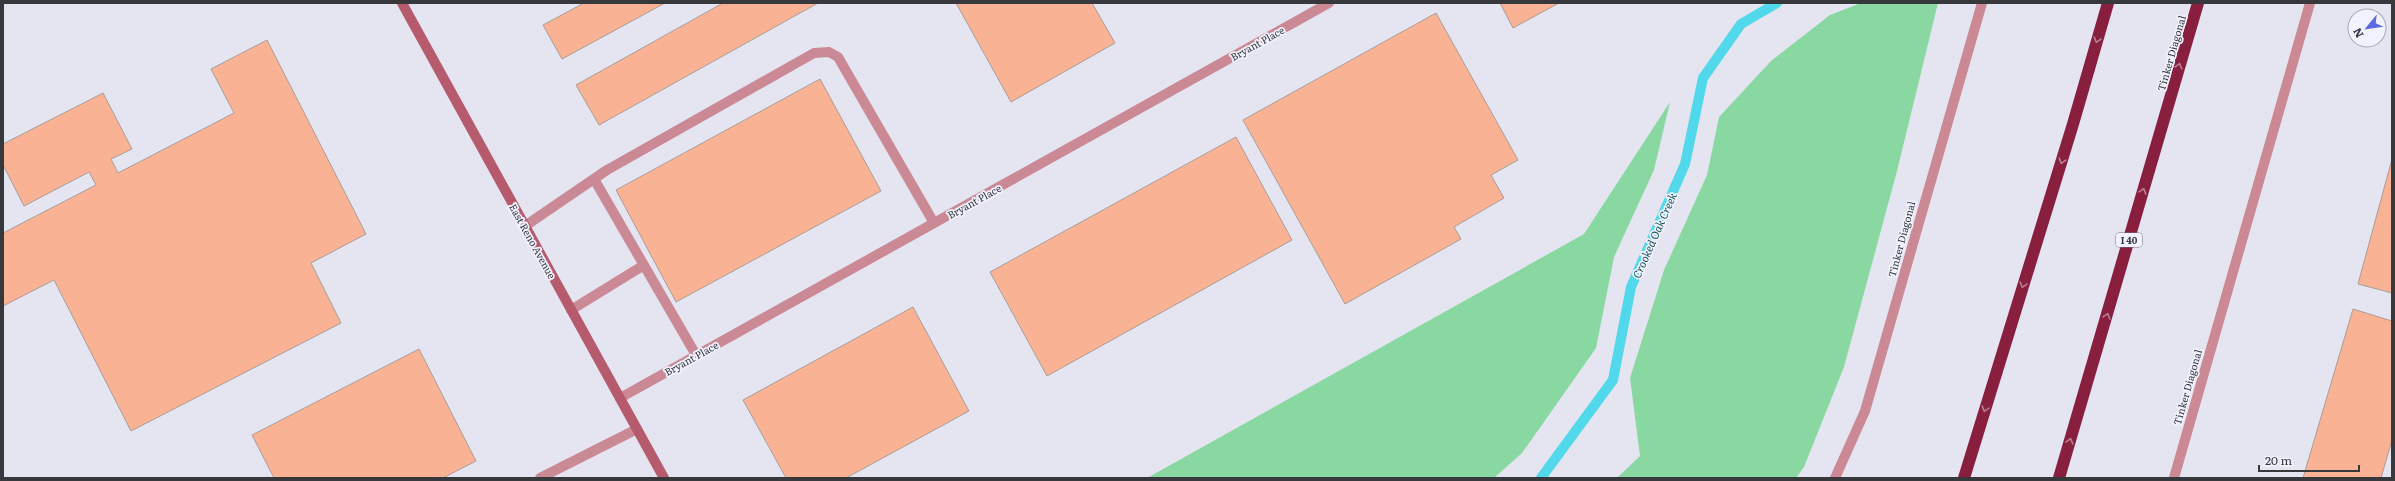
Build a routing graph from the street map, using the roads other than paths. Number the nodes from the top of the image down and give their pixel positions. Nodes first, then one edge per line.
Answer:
1 (402, 3) edge
2 (1329, 3) edge
3 (1982, 3) edge
4 (2108, 3) edge
5 (2198, 3) edge
6 (2310, 3) edge
7 (594, 179) junction
8 (934, 223) junction
9 (525, 226) junction
10 (644, 265) junction
11 (571, 310) junction
12 (696, 355) junction
13 (620, 398) junction
14 (637, 429) junction
15 (540, 478) edge
16 (664, 478) edge
17 (1836, 478) edge
18 (1964, 478) edge
19 (2059, 478) edge
20 (2174, 478) edge

1 - 9 main road, East Reno Avenue
2 - 8 street, Bryant Place
3 - 17 street, Tinker Diagonal
4 -> 18 highway
19 -> 5 highway, Tinker Diagonal / I 40
6 - 20 street, Tinker Diagonal
7 - 8 street
7 - 9 street
7 - 10 street
8 - 12 street, Bryant Place
9 - 11 main road, East Reno Avenue
10 - 11 street
10 - 12 street
11 - 13 main road, East Reno Avenue
12 - 13 street, Bryant Place
13 - 14 main road, East Reno Avenue
14 - 15 street
14 - 16 main road, East Reno Avenue

